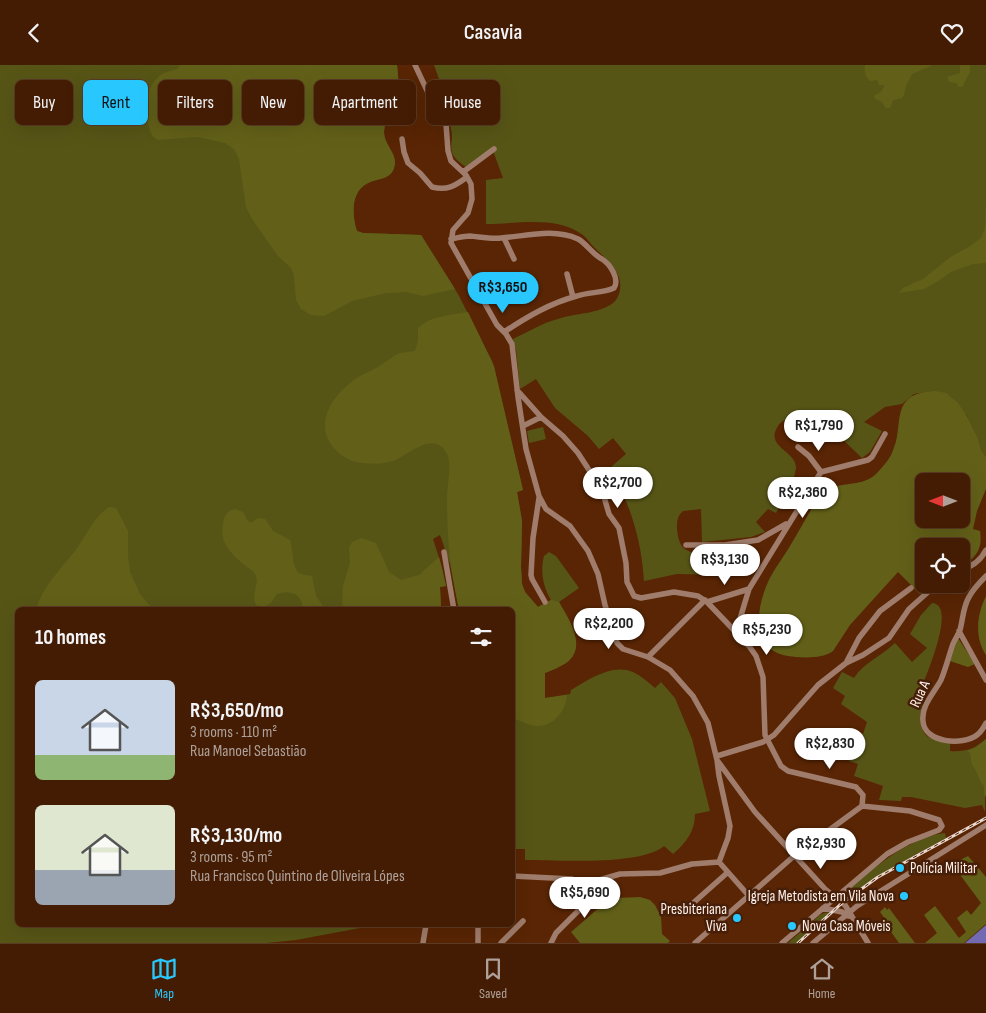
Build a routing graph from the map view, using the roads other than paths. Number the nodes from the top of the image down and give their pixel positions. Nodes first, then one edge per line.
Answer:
1 (414, 65) edge
2 (402, 139) dead end
3 (494, 149) dead end
4 (465, 174) junction
5 (504, 238) junction
6 (451, 239) junction
7 (514, 259) dead end
8 (567, 274) dead end
9 (573, 297) junction
10 (504, 332) junction
11 (517, 390) junction
12 (541, 417) junction
13 (523, 426) junction
14 (884, 434) dead end
15 (798, 447) dead end
16 (821, 472) junction
17 (539, 496) junction
18 (788, 523) junction
19 (686, 545) dead end
20 (986, 550) edge
21 (444, 552) dead end
22 (970, 567) edge
23 (986, 576) edge
24 (911, 588) dead end
25 (749, 589) junction
26 (927, 593) edge
27 (706, 601) junction
28 (545, 602) dead end
29 (453, 607) edge
30 (959, 631) junction
31 (736, 632) junction
32 (648, 657) junction
33 (846, 663) junction
34 (986, 680) edge
35 (986, 723) edge
36 (767, 740) junction
37 (717, 758) junction
38 (862, 806) junction
39 (986, 825) edge
40 (794, 856) junction
41 (719, 862) junction
42 (727, 873) junction
43 (515, 876) edge
44 (582, 885) junction
45 (749, 896) junction
46 (835, 897) junction
47 (600, 903) dead end
48 (692, 904) dead end
49 (823, 908) junction
50 (580, 909) junction
51 (847, 913) junction
52 (523, 921) dead end
53 (426, 927) edge
54 (478, 927) edge
55 (423, 943) edge
56 (478, 943) edge
57 (501, 943) edge
58 (552, 943) edge
59 (695, 943) edge
60 (782, 943) edge
61 (813, 943) edge
62 (868, 943) edge

1 - 4 street
2 - 4 street
3 - 4 street
4 - 6 street
5 - 6 street
5 - 7 street
5 - 9 street
6 - 10 street
8 - 9 street
9 - 10 street
10 - 11 street
11 - 12 street
11 - 13 street
12 - 13 street
12 - 27 street
13 - 17 street
14 - 16 street
15 - 16 street
16 - 18 street
17 - 28 street
17 - 32 street
18 - 19 street
18 - 25 street
20 - 22 street
21 - 29 street
23 - 30 street, Rua A
24 - 33 street
25 - 27 street
25 - 31 street
26 - 33 street
27 - 31 street
27 - 32 street
30 - 34 street
30 - 35 street, Rua A
31 - 36 street
32 - 37 street
33 - 36 street
36 - 37 street
36 - 38 street
37 - 40 street
37 - 41 street
38 - 40 street
38 - 46 street
39 - 51 street
40 - 45 street
40 - 46 street
41 - 42 street
41 - 44 street
42 - 45 street
42 - 48 street
43 - 44 street
44 - 50 street
45 - 59 street
46 - 49 street
46 - 51 street
47 - 50 street
49 - 51 street
49 - 60 street
50 - 58 street
51 - 61 street
51 - 62 street
52 - 57 street
53 - 55 street
54 - 56 street

